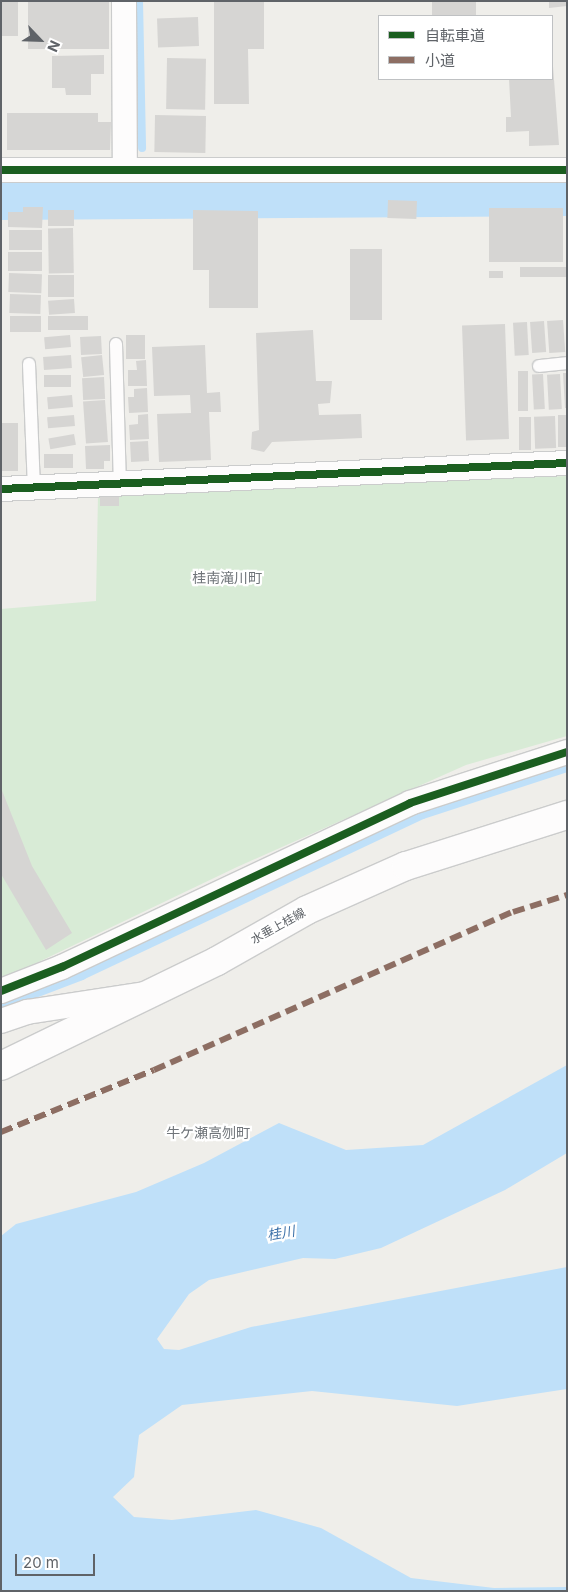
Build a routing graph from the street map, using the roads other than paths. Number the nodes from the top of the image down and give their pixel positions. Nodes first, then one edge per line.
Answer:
1 (124, 1) edge
2 (125, 169) junction
3 (1, 170) edge
4 (567, 170) edge
5 (116, 344) dead end
6 (567, 363) edge
7 (28, 364) dead end
8 (539, 366) dead end
9 (567, 463) edge
10 (120, 484) junction
11 (34, 488) junction
12 (1, 489) edge
13 (567, 752) edge
14 (567, 814) edge
15 (1, 991) edge
16 (154, 993) junction
17 (1, 1021) edge
18 (1, 1066) edge

1 - 2 street
2 - 3 street
2 - 4 street
5 - 10 lane
6 - 8 lane
7 - 11 lane
9 - 10 street
10 - 11 street
11 - 12 street
13 - 15 street
14 - 16 main road, 水垂上桂線
16 - 17 street
16 - 18 main road, 水垂上桂線

